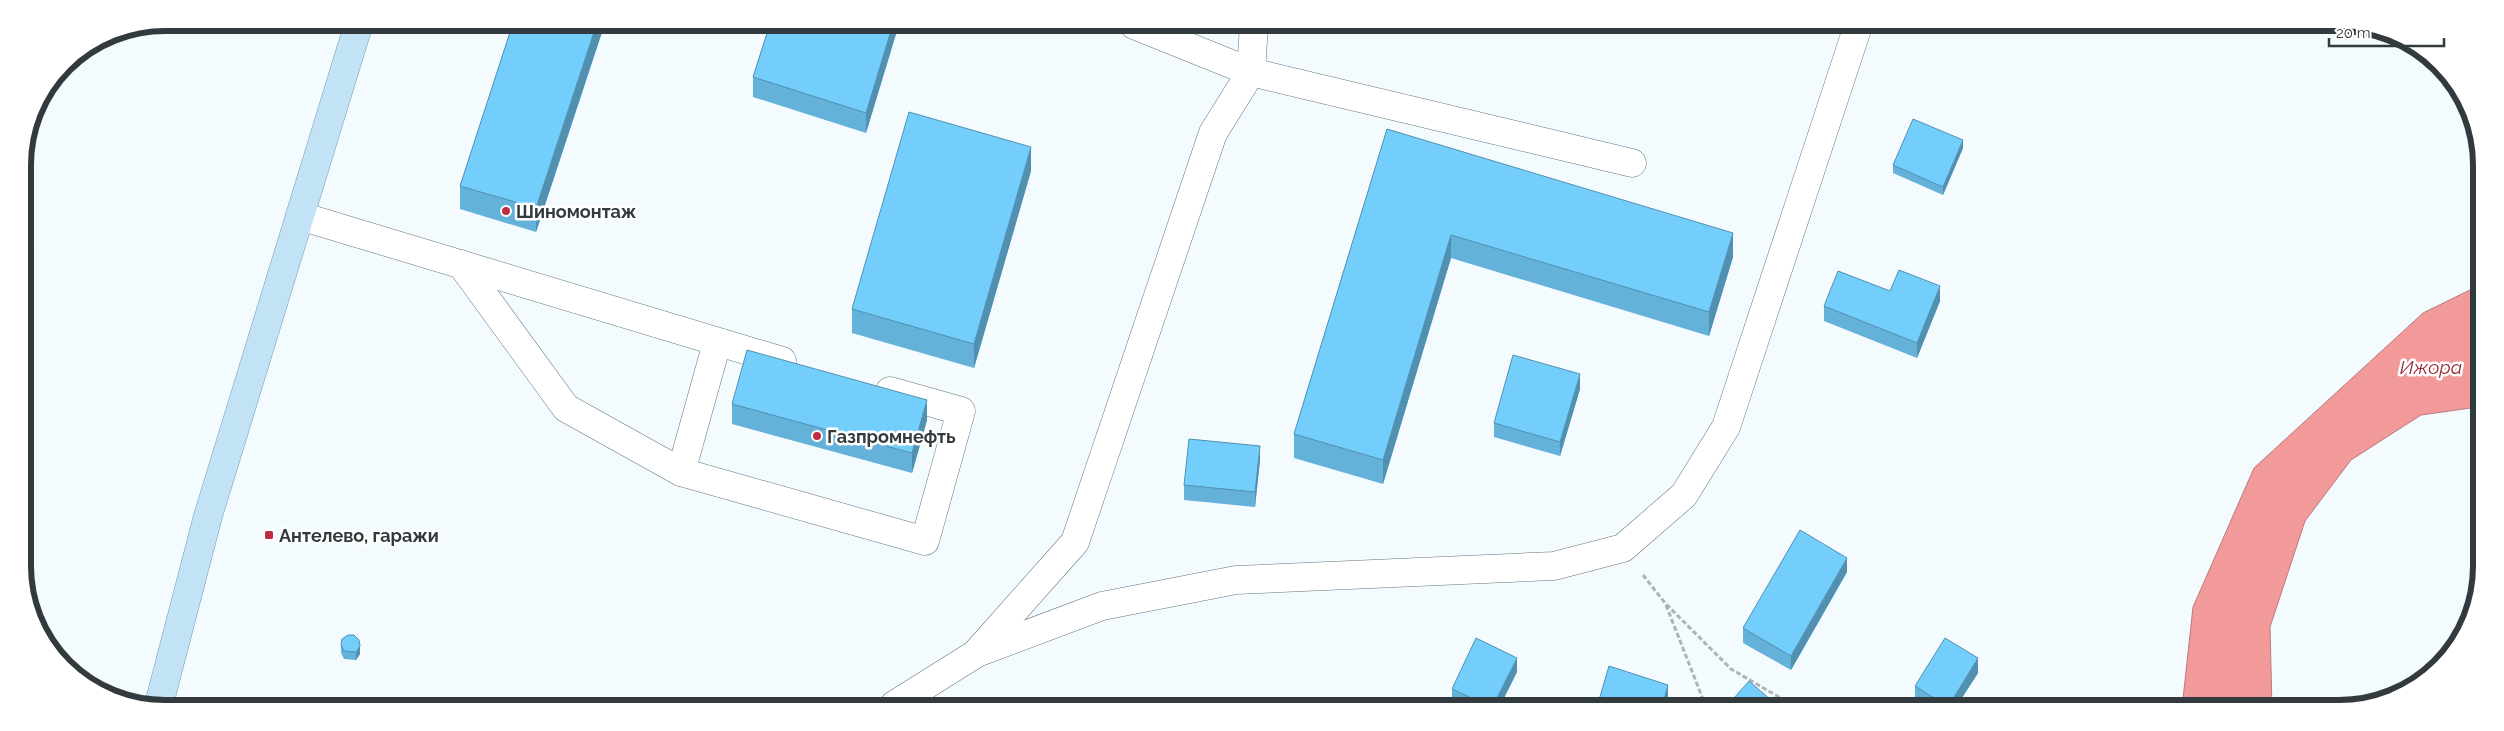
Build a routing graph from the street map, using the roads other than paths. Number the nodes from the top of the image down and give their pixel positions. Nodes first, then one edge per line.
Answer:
1 (1254, 31) edge
2 (1856, 31) edge
3 (356, 32) edge
4 (1150, 32) edge
5 (1251, 72) junction
6 (1632, 163) dead end
7 (300, 216) junction
8 (461, 264) junction
9 (717, 343) junction
10 (802, 366) edge
11 (868, 385) edge
12 (680, 472) junction
13 (976, 652) junction
14 (160, 700) edge
15 (902, 700) edge

1 - 5 street
2 - 13 street
3 - 7 main road
4 - 5 street
5 - 6 street
5 - 13 street
7 - 8 street
7 - 14 main road
8 - 9 street
8 - 12 street
9 - 10 street
9 - 12 street
11 - 12 street
13 - 15 street

